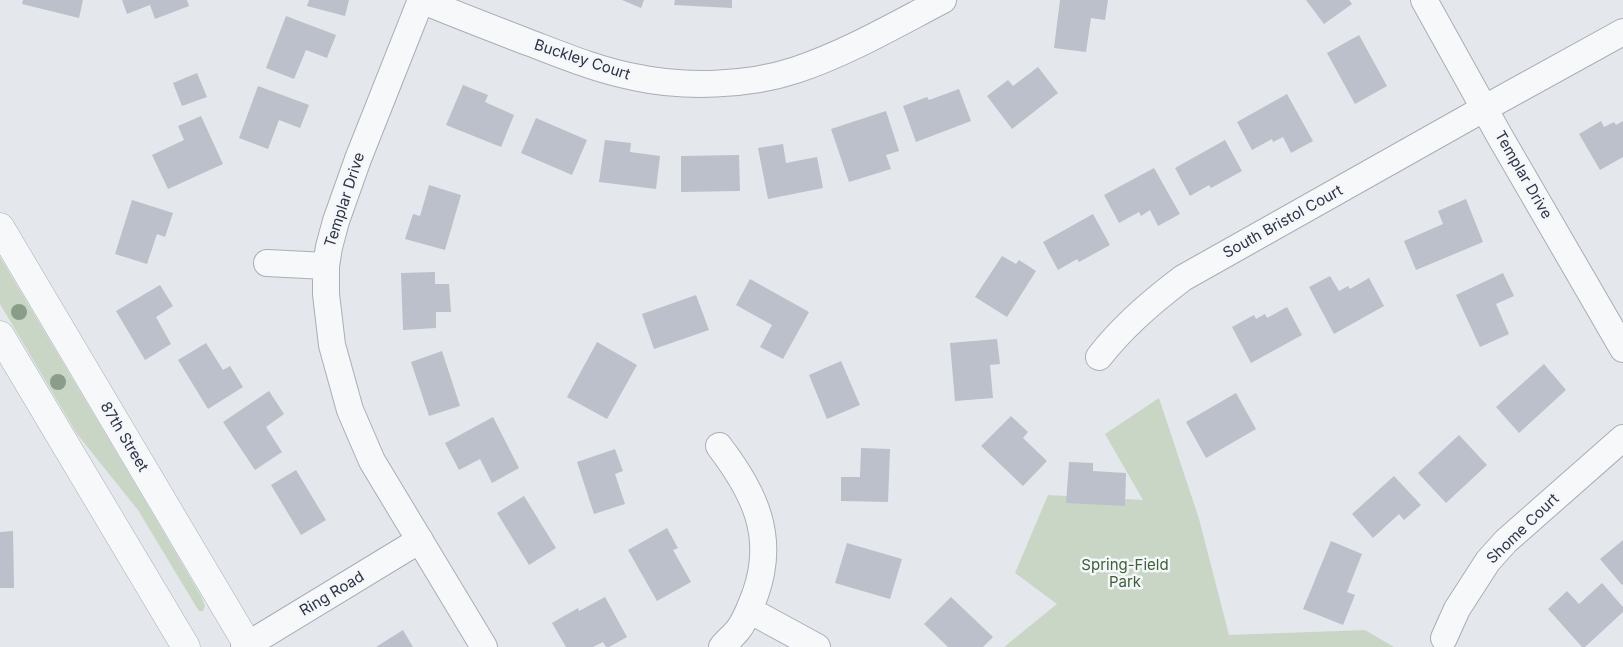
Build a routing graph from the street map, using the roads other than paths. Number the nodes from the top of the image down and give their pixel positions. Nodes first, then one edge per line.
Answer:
1 (421, 0) edge
2 (943, 0) edge
3 (1424, 0) edge
4 (1623, 32) edge
5 (1485, 108) junction
6 (0, 227) edge
7 (267, 263) dead end
8 (326, 266) junction
9 (0, 335) edge
10 (1623, 349) edge
11 (1098, 357) dead end
12 (1623, 438) edge
13 (719, 446) dead end
14 (420, 540) junction
15 (749, 610) junction
16 (1444, 638) dead end
17 (247, 646) edge
18 (186, 647) edge
19 (484, 647) edge
20 (722, 647) edge
21 (817, 647) edge

1 - 2 street, Buckley Court
1 - 8 street, Templar Drive
3 - 5 street, Templar Drive
4 - 5 street, South Bristol Court
5 - 10 street, Templar Drive
5 - 11 street, South Bristol Court
6 - 17 street, 87th Street
7 - 8 street
8 - 14 street, Templar Drive
9 - 18 street
12 - 16 street, Shome Court
13 - 15 street
14 - 17 street, Ring Road
14 - 19 street, Templar Drive
15 - 20 street
15 - 21 street

